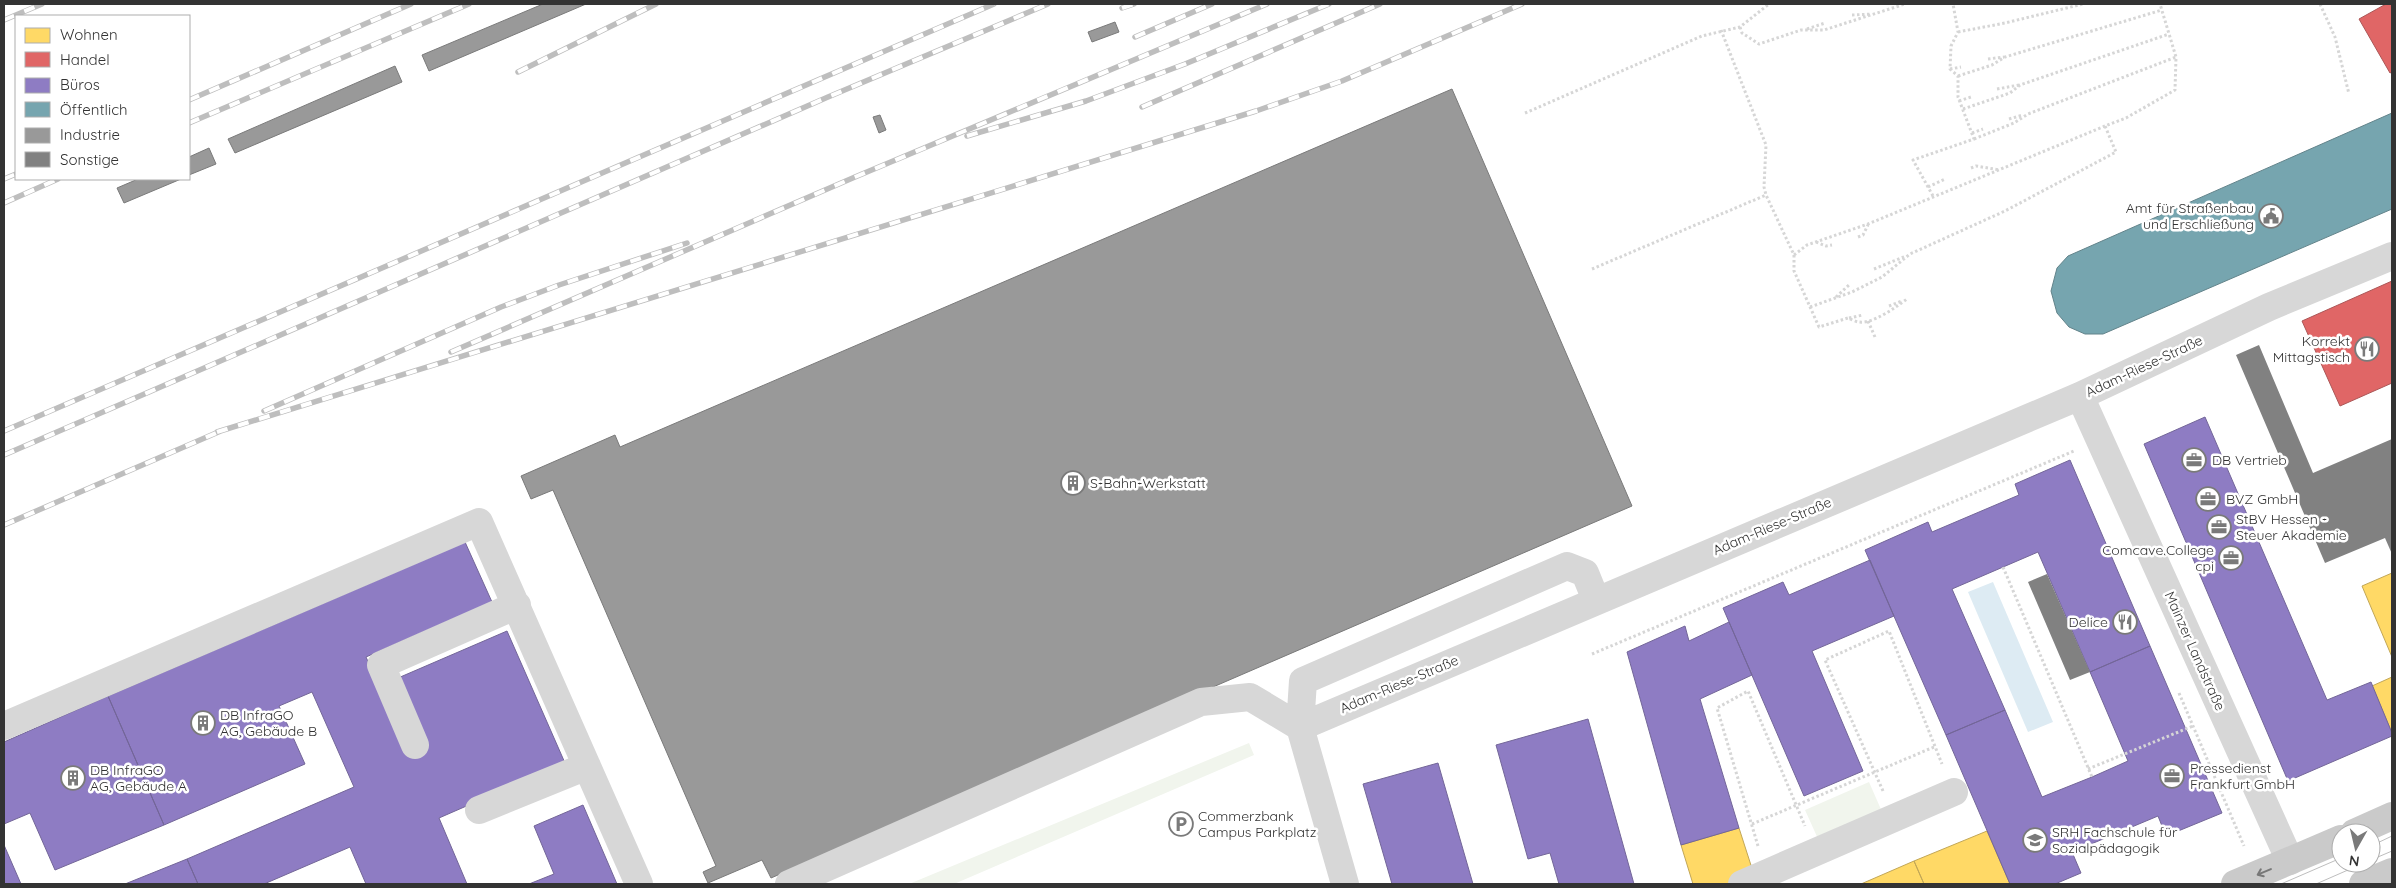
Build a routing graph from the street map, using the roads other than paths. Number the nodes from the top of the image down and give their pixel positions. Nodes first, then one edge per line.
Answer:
1 (2392, 256) edge
2 (2080, 396) junction
3 (1596, 600) junction
4 (517, 605) junction
5 (4, 726) edge
6 (1300, 727) junction
7 (415, 745) dead end
8 (587, 766) junction
9 (1954, 792) road end
10 (479, 810) dead end
11 (2392, 816) edge
12 (2376, 823) edge
13 (2331, 843) edge
14 (2290, 861) junction
15 (2392, 872) edge
16 (1754, 879) edge
17 (639, 884) edge
18 (789, 884) edge
19 (1344, 884) edge
20 (2235, 884) edge
21 (2363, 884) edge

1 - 2 street, Adam-Riese-Straße
2 - 3 street, Adam-Riese-Straße
2 - 14 street, Mainzer Landstraße
3 - 6 street, Adam-Riese-Straße
3 - 6 street
4 - 5 street
4 - 7 street
4 - 8 street
6 - 18 street
6 - 19 street
8 - 10 street
8 - 17 street
9 - 16 street
11 - 12 main road
13 - 14 main road
14 -> 20 main road
15 - 21 main road

